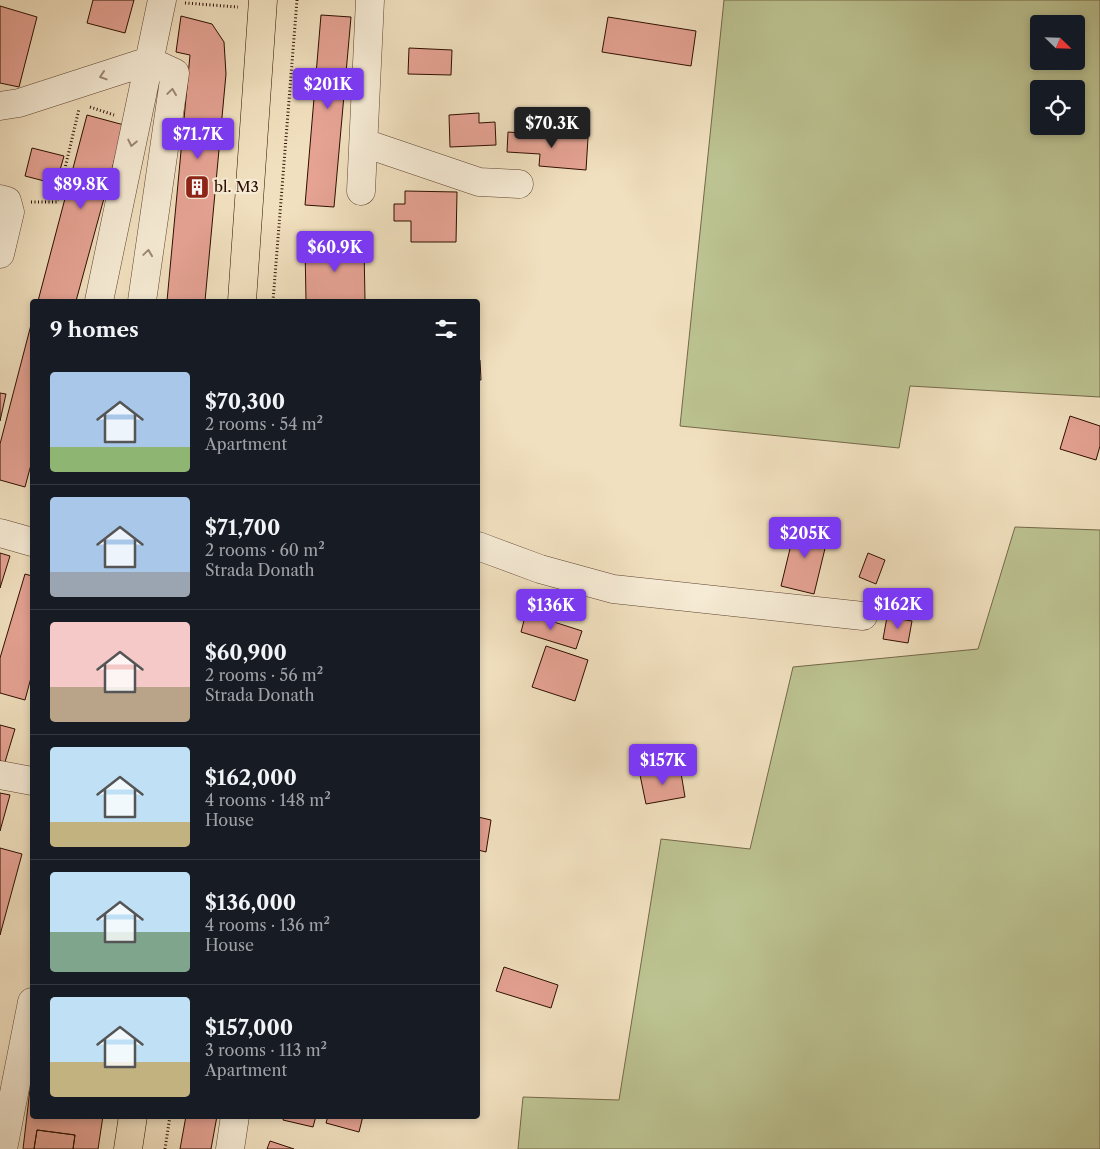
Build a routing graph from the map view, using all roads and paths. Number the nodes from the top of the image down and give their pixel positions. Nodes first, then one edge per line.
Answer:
1 (297, 0) edge
2 (370, 0) edge
3 (174, 2) edge
4 (254, 4) edge
5 (149, 60) junction
6 (80, 104) dead end
7 (0, 106) edge
8 (89, 106) dead end
9 (136, 122) junction
10 (364, 143) junction
11 (519, 184) dead end
12 (361, 191) dead end
13 (4, 200) edge
14 (0, 254) edge
15 (143, 292) edge
16 (101, 294) edge
17 (242, 299) edge
18 (273, 299) edge
19 (0, 533) edge
20 (30, 541) edge
21 (480, 547) edge
22 (863, 616) dead end
23 (0, 775) edge
24 (30, 782) edge
25 (30, 1012) edge
26 (133, 1119) edge
27 (170, 1119) edge
28 (235, 1119) edge
29 (2, 1149) edge
30 (128, 1149) edge
31 (165, 1149) edge
32 (230, 1149) edge

1 - 18 path
2 - 10 street
3 - 4 path
3 - 5 street
4 - 17 main road
5 -> 7 street
5 - 9 street
15 -> 5 street
6 - 13 path
8 - 9 path
9 -> 16 street
10 - 11 street
10 - 12 street
13 - 14 street
15 - 16 street
19 - 20 street
21 - 22 street
23 - 24 street
25 - 29 street
26 - 30 main road
27 - 31 path
28 - 32 street

